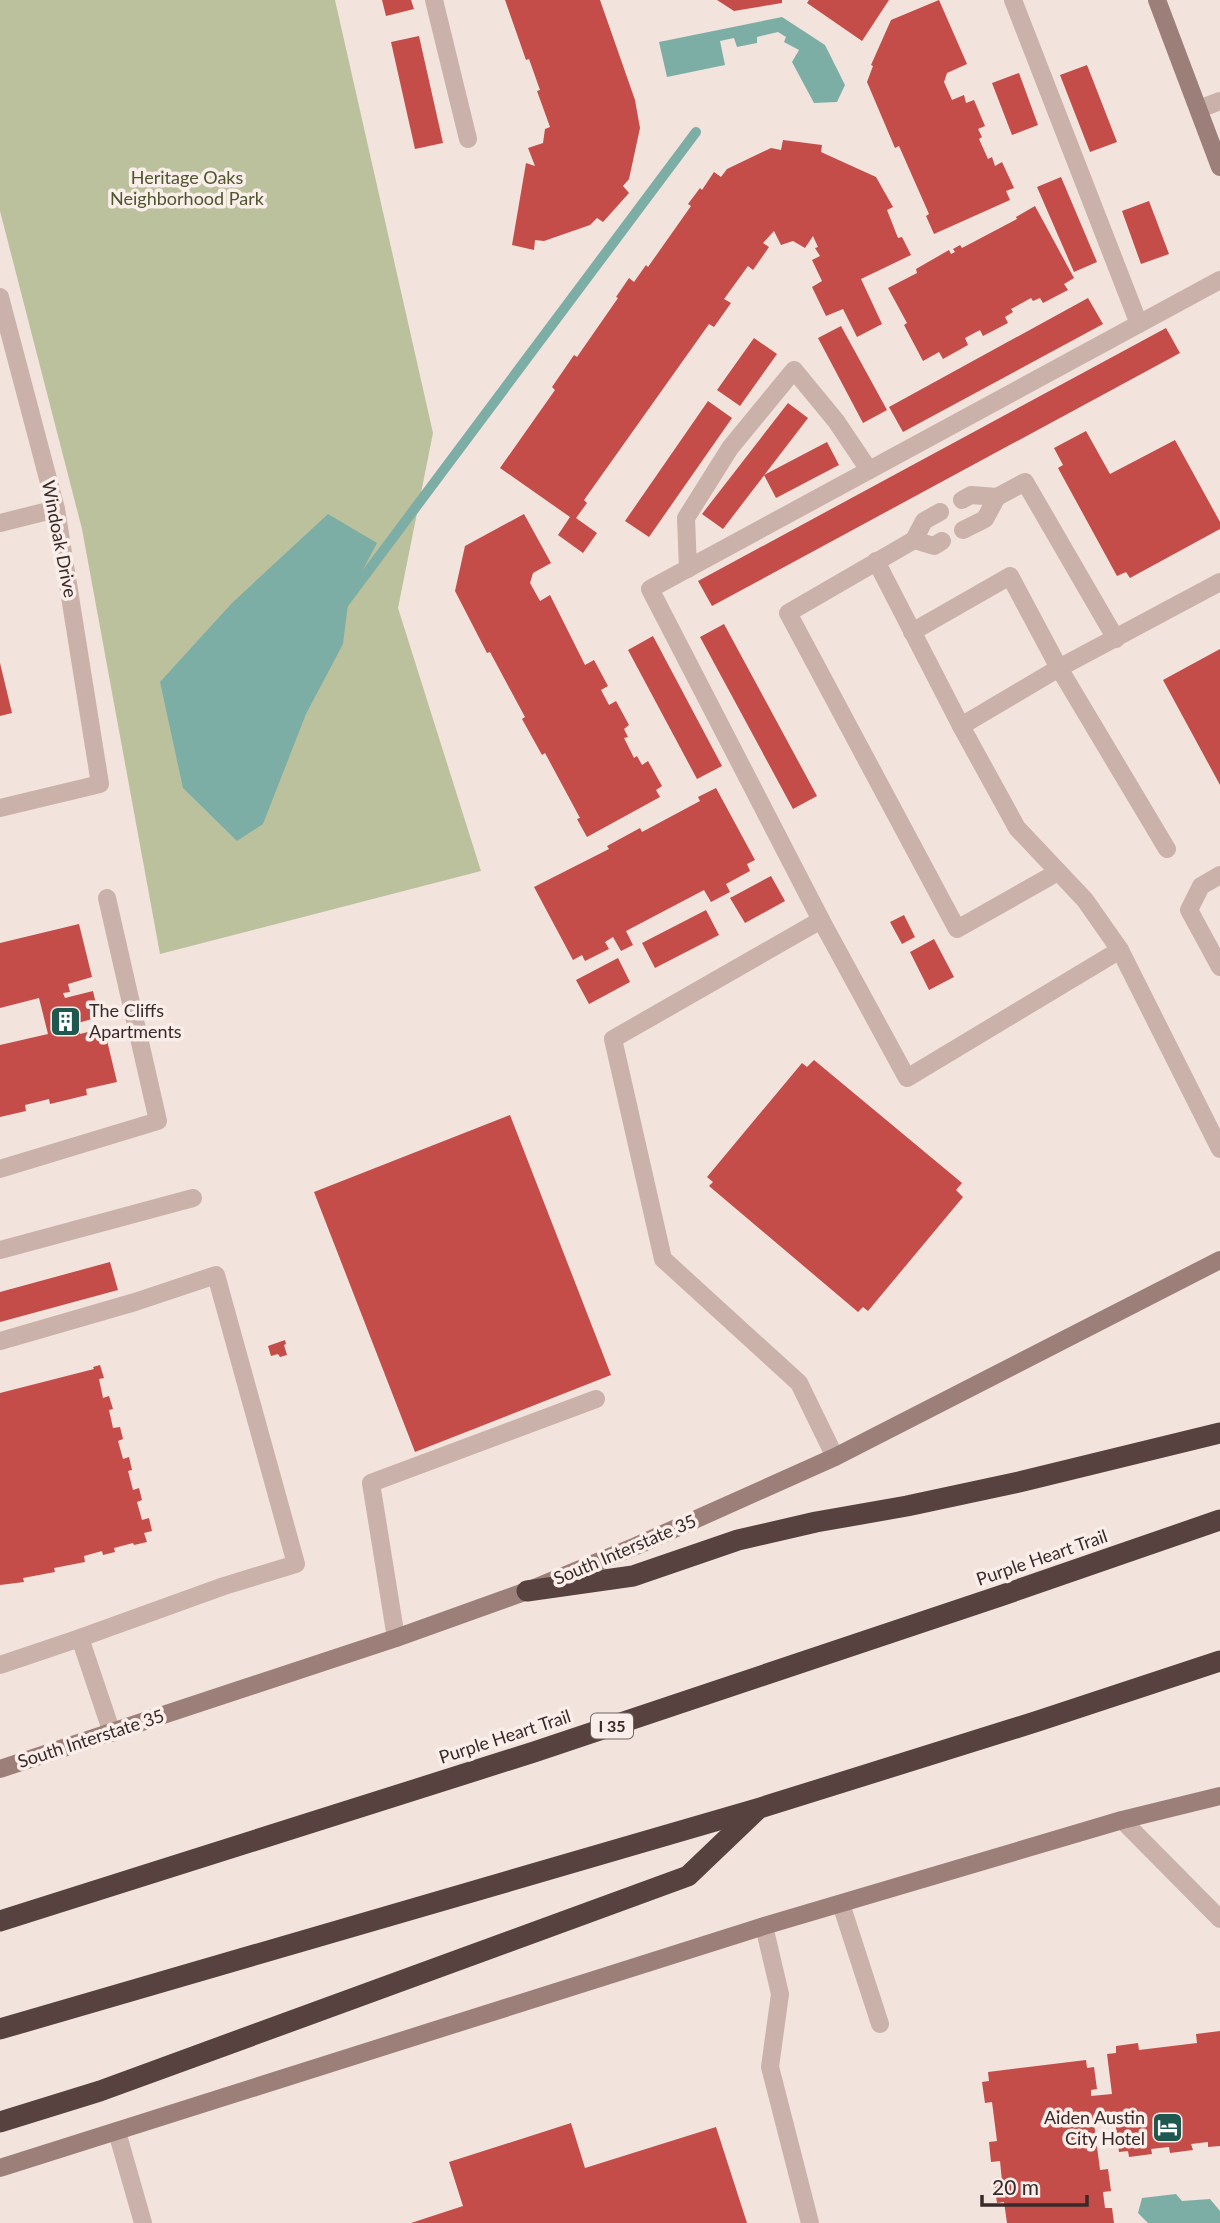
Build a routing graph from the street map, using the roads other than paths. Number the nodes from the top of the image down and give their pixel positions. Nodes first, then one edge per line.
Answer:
1 (434, 0) edge
2 (1013, 0) edge
3 (1157, 0) edge
4 (1220, 100) edge
5 (1199, 110) junction
6 (468, 139) dead end
7 (1220, 167) edge
8 (1220, 280) edge
9 (0, 297) edge
10 (1139, 324) junction
11 (869, 470) junction
12 (997, 497) junction
13 (962, 500) dead end
14 (56, 509) junction
15 (940, 512) dead end
16 (0, 523) edge
17 (963, 530) dead end
18 (914, 540) junction
19 (942, 541) dead end
20 (876, 561) junction
21 (688, 569) junction
22 (1220, 583) edge
23 (912, 632) junction
24 (1116, 639) junction
25 (1059, 668) junction
26 (961, 726) junction
27 (0, 808) edge
28 (1167, 849) dead end
29 (1058, 873) junction
30 (1220, 875) edge
31 (107, 898) dead end
32 (821, 920) junction
33 (1120, 950) junction
34 (1220, 967) edge
35 (1220, 974) edge
36 (1220, 1149) edge
37 (0, 1169) edge
38 (193, 1198) dead end
39 (0, 1250) edge
40 (1220, 1260) edge
41 (0, 1341) edge
42 (596, 1399) dead end
43 (1220, 1433) edge
44 (835, 1457) junction
45 (1220, 1520) edge
46 (527, 1591) junction
47 (80, 1638) junction
48 (396, 1638) junction
49 (1220, 1661) edge
50 (0, 1665) edge
51 (112, 1733) junction
52 (0, 1769) edge
53 (1220, 1797) edge
54 (760, 1808) junction
55 (1122, 1820) junction
56 (841, 1904) junction
57 (1220, 1919) edge
58 (0, 1921) edge
59 (764, 1926) junction
60 (880, 2024) dead end
61 (0, 2029) edge
62 (0, 2122) edge
63 (117, 2132) junction
64 (0, 2168) edge
65 (143, 2223) edge
66 (810, 2223) edge

1 - 6 street
2 - 10 street
3 - 5 main road
4 - 5 street
5 - 7 main road
8 - 10 street
9 - 14 street, Windoak Drive
10 - 11 street
11 - 21 street
11 - 21 street
12 - 13 street
12 - 17 street
12 - 24 street
14 - 16 street
14 - 27 street, Windoak Drive
15 - 18 street
18 - 19 street
18 - 20 street
20 - 23 street
20 - 29 street
21 - 32 street
22 - 24 street
23 - 25 street
23 - 26 street
24 - 25 street
25 - 26 street
25 - 28 street
26 - 29 street
29 - 33 street
30 - 34 street
31 - 37 street
32 - 33 street
32 - 44 street
33 - 36 street
34 - 35 street
38 - 39 street
40 - 44 main road, South Interstate 35
41 - 47 street
42 - 48 street
43 - 46 highway
44 - 46 main road, South Interstate 35
45 - 58 highway, Purple Heart Trail / I 35
46 - 48 main road, South Interstate 35
47 - 50 street
47 - 51 street
48 - 51 main road, South Interstate 35
49 - 54 highway
51 - 52 main road, South Interstate 35
53 - 55 main road
54 - 61 highway
54 - 62 highway
55 - 56 main road
55 - 57 street
56 - 59 main road
56 - 60 street
59 - 63 main road
59 - 66 street
63 - 64 main road
63 - 65 street

